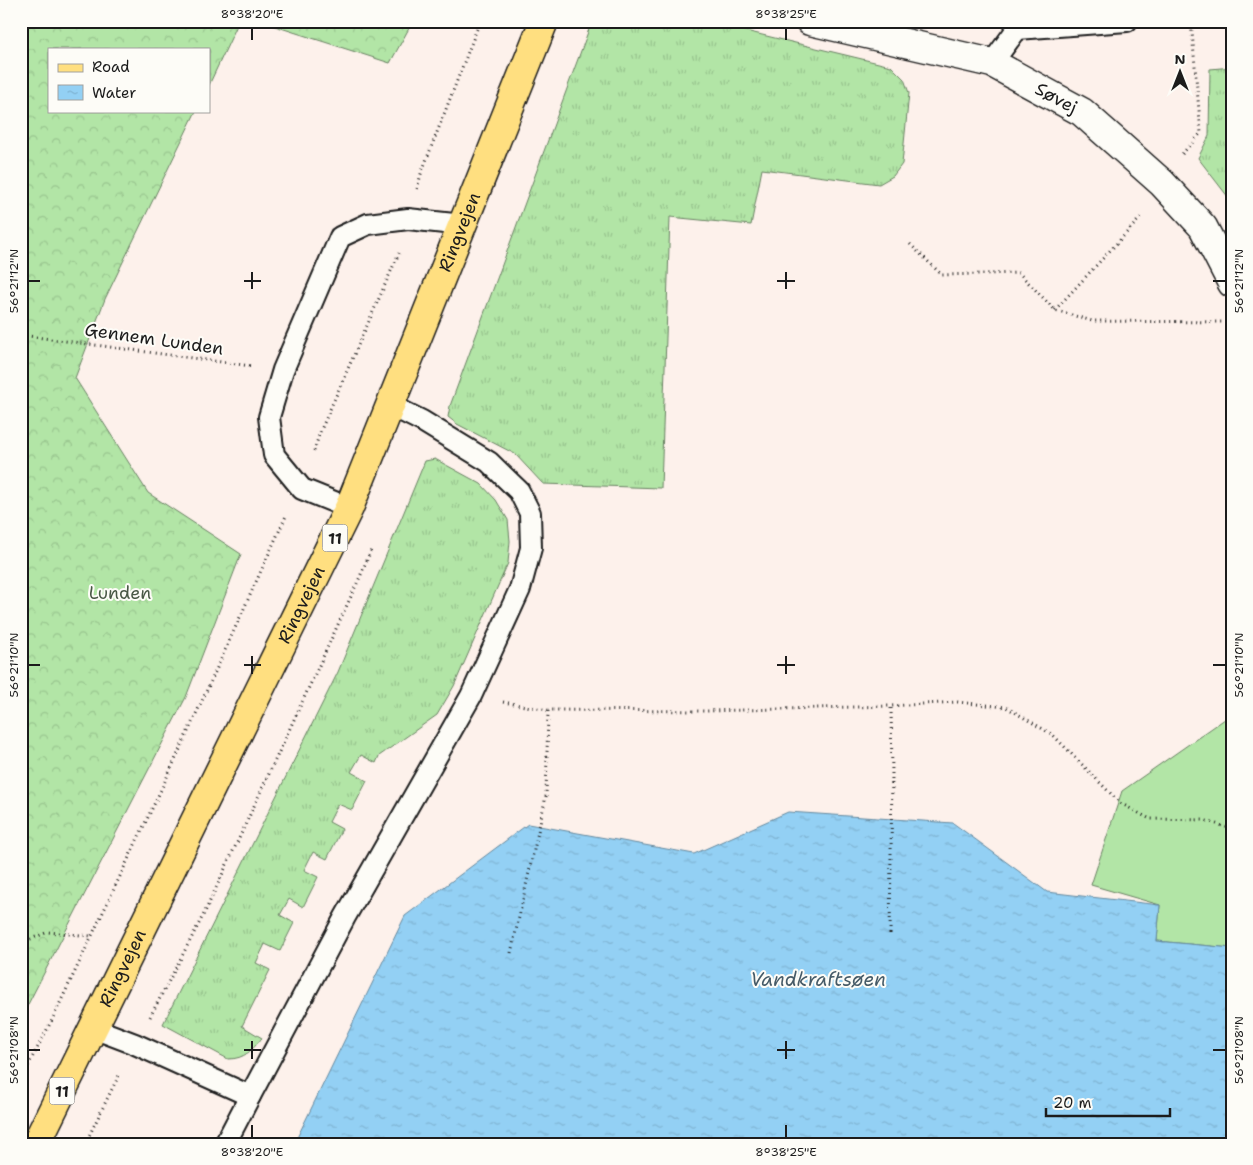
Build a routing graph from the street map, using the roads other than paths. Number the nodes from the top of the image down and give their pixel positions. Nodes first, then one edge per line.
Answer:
1 (544, 21) edge
2 (810, 21) edge
3 (1127, 21) edge
4 (1017, 25) edge
5 (992, 63) junction
6 (463, 225) junction
7 (1232, 283) edge
8 (390, 406) junction
9 (349, 508) junction
10 (91, 1033) junction
11 (250, 1096) junction
12 (36, 1144) edge
13 (225, 1144) edge

1 - 6 main road, Ringvejen / 11
2 - 5 street, Søvej
3 - 4 lane
4 - 5 lane
5 - 7 street, Søvej
6 - 8 main road, Ringvejen / 11
6 - 9 lane
8 - 9 main road, Ringvejen / 11
8 - 11 lane
9 - 10 main road, Ringvejen / 11
10 - 11 lane
10 - 12 main road, Ringvejen / 11
11 - 13 lane

